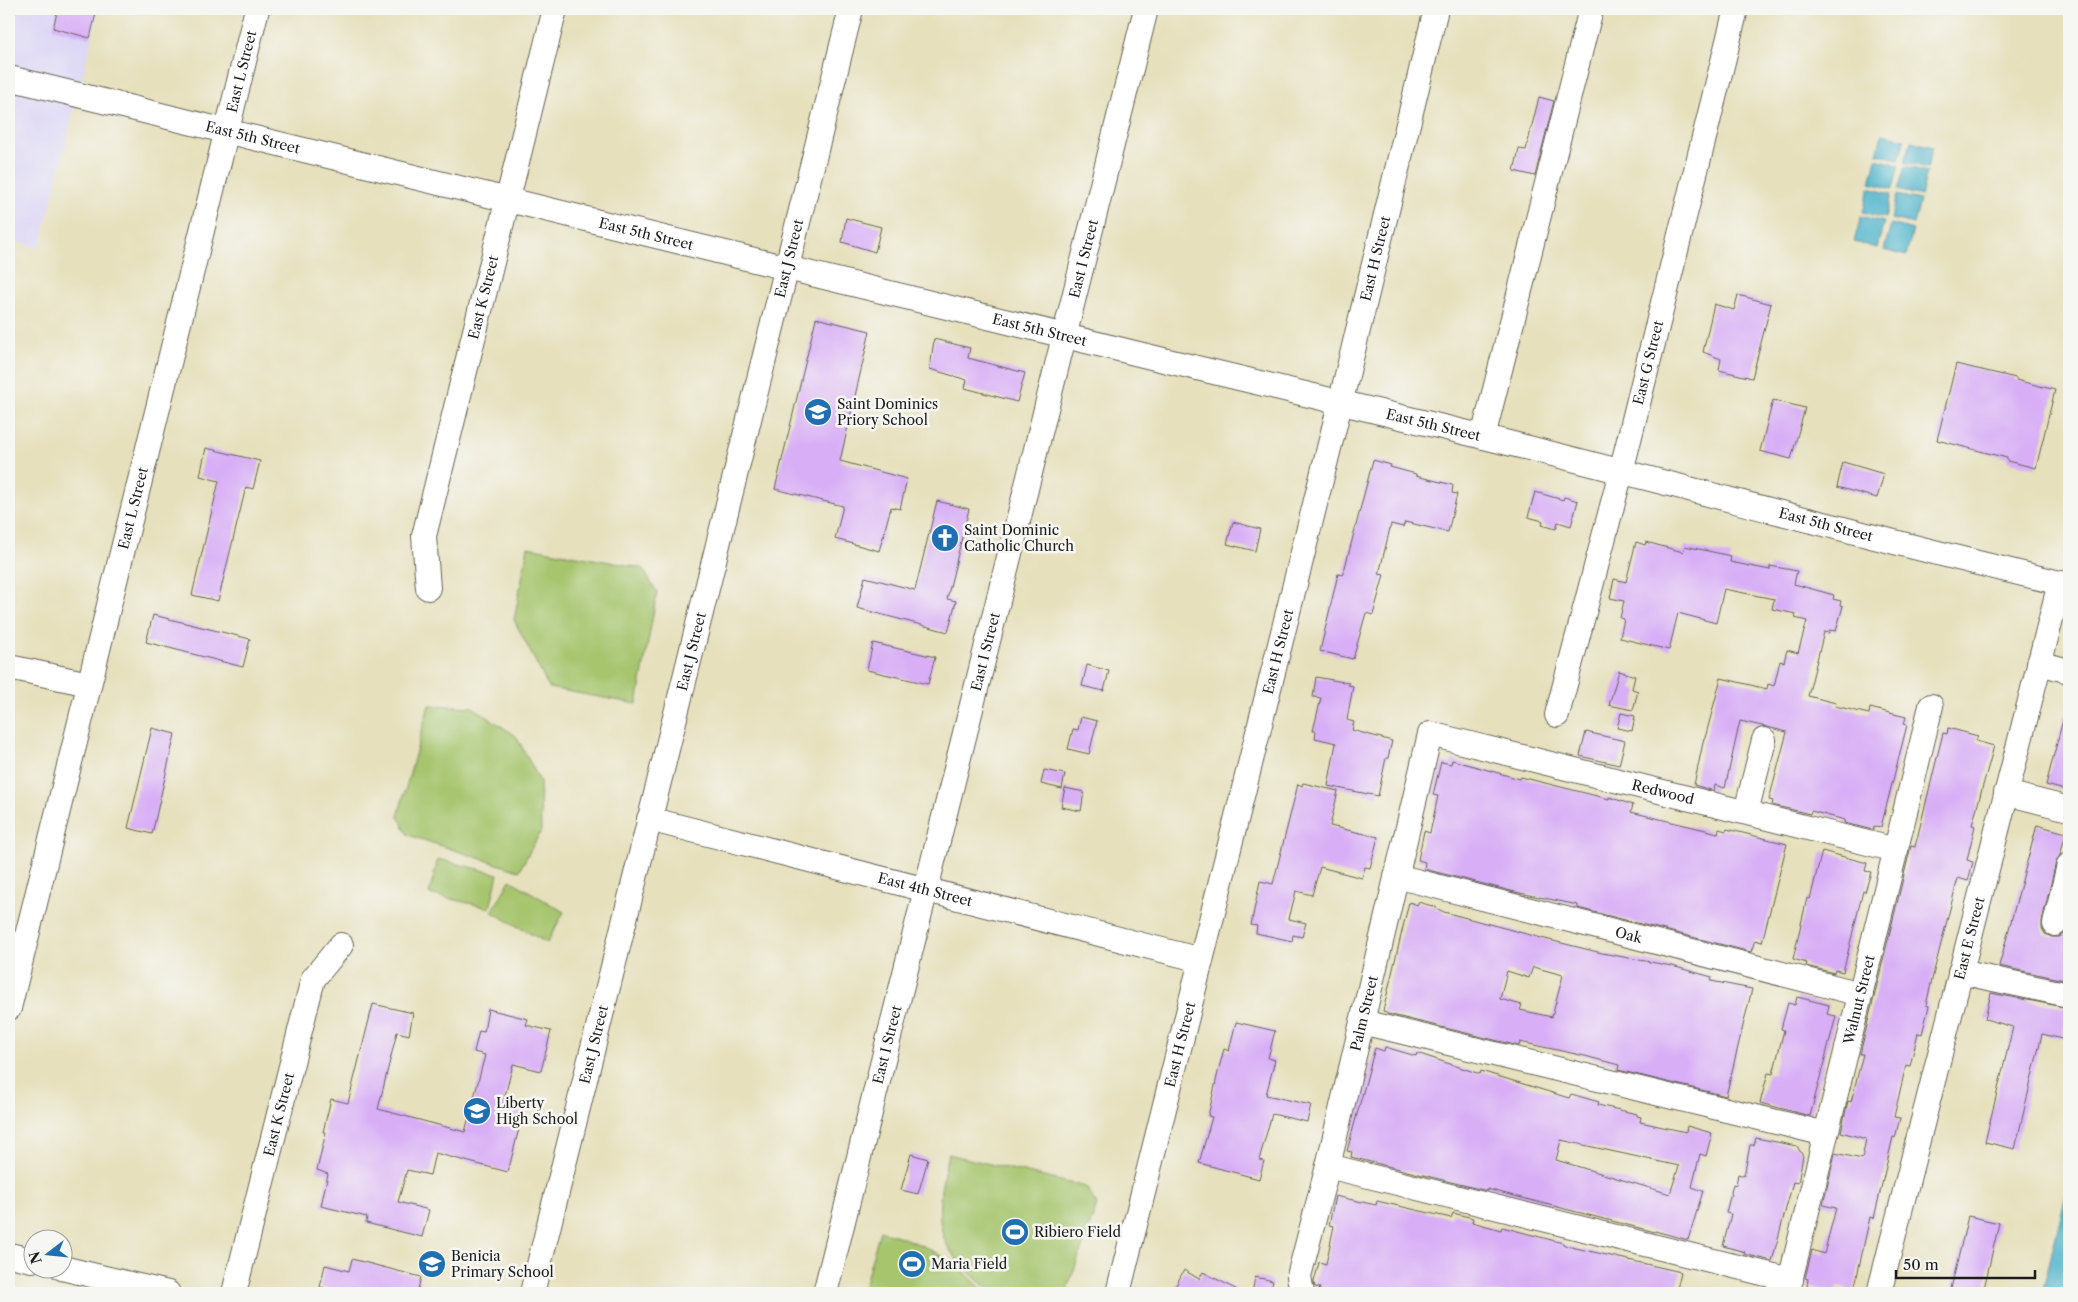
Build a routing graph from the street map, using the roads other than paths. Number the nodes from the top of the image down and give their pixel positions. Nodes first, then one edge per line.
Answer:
1 (257, 9) edge
2 (555, 9) edge
3 (851, 9) edge
4 (1146, 9) edge
5 (1436, 9) edge
6 (1590, 9) edge
7 (1736, 9) edge
8 (9, 78) edge
9 (227, 131) junction
10 (508, 199) junction
11 (787, 267) junction
12 (1065, 336) junction
13 (1340, 404) junction
14 (1483, 437) junction
15 (1621, 472) junction
16 (2065, 584) edge
17 (428, 588) dead end
18 (2039, 664) junction
19 (9, 667) edge
20 (2069, 671) edge
21 (89, 684) junction
22 (1931, 706) dead end
23 (1557, 715) dead end
24 (1430, 734) joint
25 (1764, 740) dead end
26 (2006, 793) junction
27 (2069, 809) edge
28 (1746, 812) junction
29 (650, 819) junction
30 (1896, 850) junction
31 (2069, 865) edge
32 (1396, 876) junction
33 (925, 889) junction
34 (2055, 924) dead end
35 (341, 945) dead end
36 (1201, 960) junction
37 (1960, 972) junction
38 (1861, 994) junction
39 (2069, 995) edge
40 (9, 1008) edge
41 (1362, 1022) junction
42 (1826, 1134) junction
43 (1328, 1166) junction
44 (9, 1254) edge
45 (22, 1257) edge
46 (72, 1270) edge
47 (1789, 1286) edge
48 (168, 1293) edge
49 (234, 1293) edge
50 (532, 1293) edge
51 (825, 1293) edge
52 (1118, 1293) edge
53 (1302, 1293) edge
54 (1880, 1293) edge

1 - 9 street, East L Street
2 - 10 street, East K Street
3 - 11 street, East J Street
4 - 12 street, East I Street
5 - 13 street, East H Street
6 - 14 street
7 - 15 street, East G Street
8 - 9 street, East 5th Street
9 - 10 street, East 5th Street
9 - 21 street, East L Street
10 - 11 street, East 5th Street
10 - 17 street, East K Street
11 - 12 street, East 5th Street
11 - 29 street, East J Street
12 - 13 street, East 5th Street
12 - 33 street, East I Street
13 - 14 street, East 5th Street
13 - 36 street, East H Street
14 - 15 street, East 5th Street
15 - 16 street, East 5th Street
15 - 23 street, East G Street
16 - 18 street, East E Street
18 - 20 street
18 - 26 street, East E Street
19 - 21 street
21 - 40 street, East L Street
22 - 30 street, Walnut Street
24 - 28 street, Redwood
24 - 32 street, Palm Street
25 - 28 street
26 - 27 street
26 - 37 street, East E Street
28 - 30 street, Redwood
29 - 33 street, East 4th Street
29 - 50 street, East J Street
30 - 38 street, Walnut Street
31 - 34 street
32 - 38 street, Oak
32 - 41 street, Palm Street
33 - 36 street, East 4th Street
33 - 51 street, East I Street
35 - 49 street, East K Street
36 - 52 street, East H Street
37 - 39 street
37 - 54 street, East E Street
38 - 42 street, Walnut Street
41 - 42 street
41 - 43 street, Palm Street
42 - 47 street, Walnut Street
43 - 47 street
43 - 53 street, Palm Street
44 - 45 street
46 - 48 street

